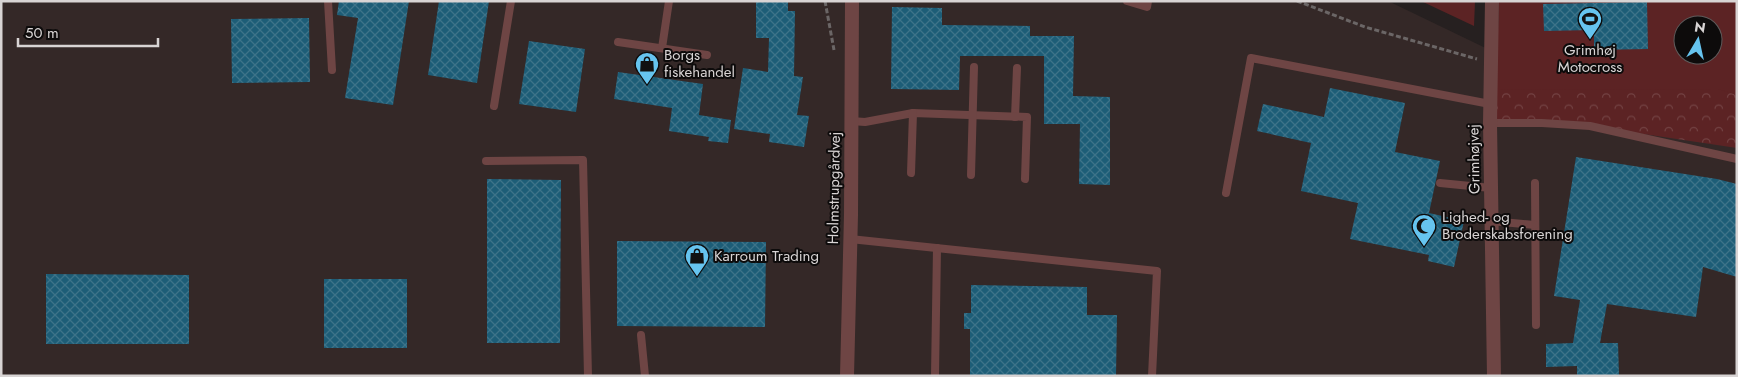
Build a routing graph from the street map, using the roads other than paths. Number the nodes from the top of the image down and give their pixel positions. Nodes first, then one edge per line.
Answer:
1 (328, 1) edge
2 (511, 1) edge
3 (669, 1) edge
4 (852, 1) edge
5 (1127, 1) edge
6 (1148, 1) edge
7 (1492, 1) edge
8 (618, 42) dead end
9 (662, 48) junction
10 (707, 55) dead end
11 (974, 67) dead end
12 (1017, 68) dead end
13 (332, 70) dead end
14 (1490, 104) junction
15 (494, 106) dead end
16 (913, 113) junction
17 (972, 115) junction
18 (1015, 117) junction
19 (851, 120) junction
20 (1490, 123) junction
21 (1737, 159) edge
22 (486, 161) dead end
23 (911, 173) dead end
24 (970, 175) dead end
25 (1025, 179) dead end
26 (1535, 183) dead end
27 (1440, 184) dead end
28 (1491, 188) junction
29 (1226, 194) dead end
30 (1491, 221) junction
31 (1535, 225) junction
32 (850, 240) junction
33 (937, 248) junction
34 (1536, 325) dead end
35 (641, 335) dead end
36 (588, 376) edge
37 (645, 376) edge
38 (847, 376) edge
39 (935, 376) edge
40 (1152, 376) edge
41 (1494, 376) edge

1 - 13 lane
2 - 15 lane
3 - 9 lane
4 - 19 street, Holmstrupgårdvej
5 - 6 lane
7 - 14 street, Grimhøjvej
8 - 9 lane
9 - 10 lane
11 - 17 lane
12 - 18 lane
14 - 20 street, Grimhøjvej
14 - 29 lane
16 - 17 lane
16 - 19 lane
16 - 23 lane
17 - 18 lane
17 - 24 lane
18 - 25 lane
19 - 32 street, Holmstrupgårdvej
20 - 21 lane
20 - 28 street, Grimhøjvej
22 - 36 lane
26 - 31 lane
27 - 28 lane
28 - 30 street, Grimhøjvej
30 - 31 lane
30 - 41 street, Grimhøjvej
31 - 34 lane
32 - 33 lane
32 - 38 street, Holmstrupgårdvej
33 - 39 lane
33 - 40 lane
35 - 37 lane

